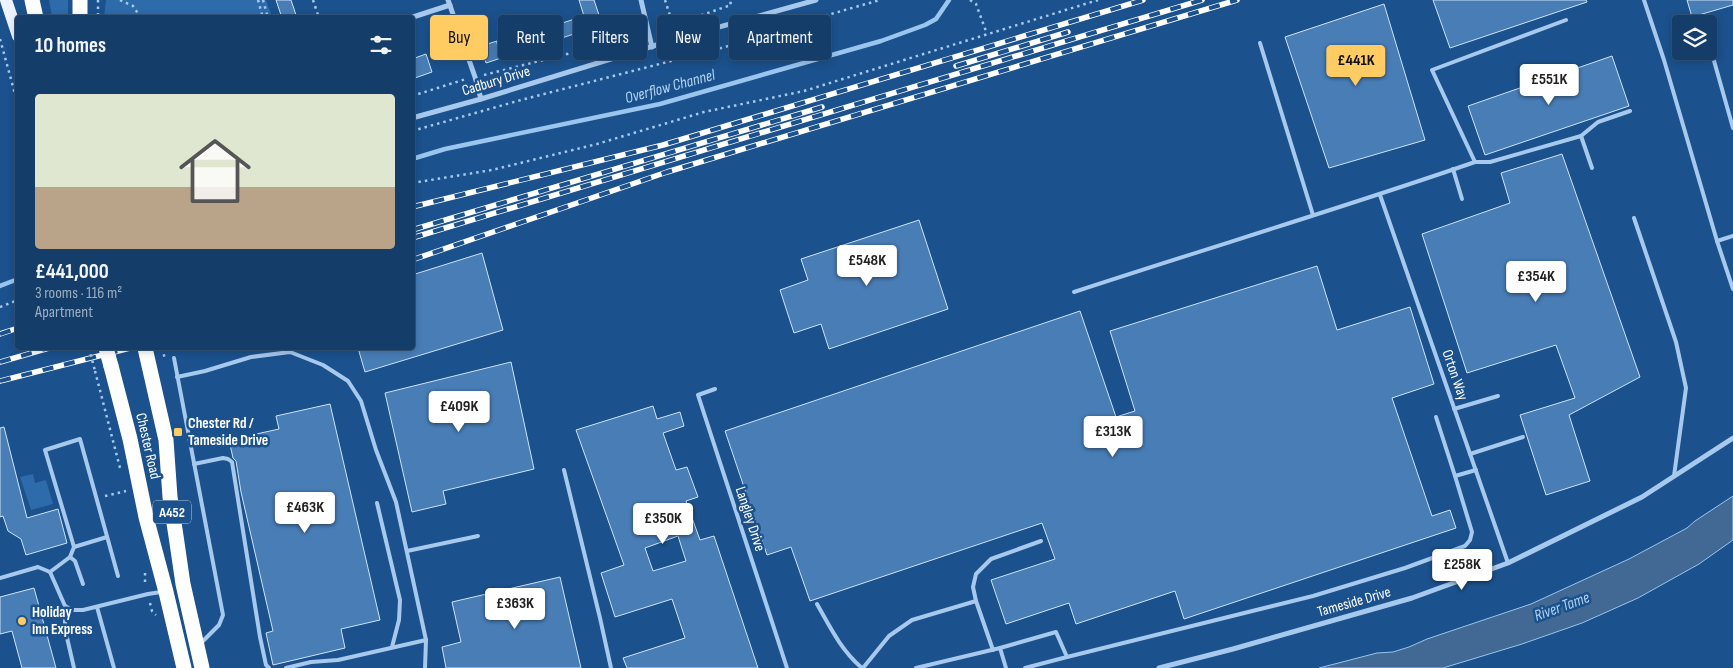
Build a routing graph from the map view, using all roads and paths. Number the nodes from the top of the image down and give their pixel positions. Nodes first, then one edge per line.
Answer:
1 (6, 0) edge
2 (32, 0) edge
3 (80, 0) edge
4 (98, 0) edge
5 (120, 0) edge
6 (258, 0) edge
7 (263, 0) edge
8 (313, 0) edge
9 (640, 0) edge
10 (730, 0) edge
11 (816, 0) edge
12 (880, 0) edge
13 (970, 0) edge
14 (1098, 0) edge
15 (1644, 0) edge
16 (449, 3) edge
17 (35, 15) edge
18 (80, 15) edge
19 (98, 15) edge
20 (139, 15) edge
21 (262, 15) edge
22 (267, 15) edge
23 (318, 15) edge
24 (415, 16) edge
25 (1566, 20) dead end
26 (15, 27) edge
27 (648, 32) junction
28 (987, 34) junction
29 (0, 39) edge
30 (1260, 43) dead end
31 (652, 47) junction
32 (1714, 60) edge
33 (475, 77) junction
34 (15, 94) edge
35 (415, 95) edge
36 (481, 99) junction
37 (1630, 111) dead end
38 (415, 117) edge
39 (1733, 128) edge
40 (415, 130) edge
41 (1581, 136) junction
42 (1475, 162) junction
43 (1592, 168) dead end
44 (1453, 169) junction
45 (415, 183) edge
46 (1380, 195) junction
47 (1462, 199) dead end
48 (1313, 216) junction
49 (1634, 218) dead end
50 (1733, 236) edge
51 (1718, 241) junction
52 (1733, 289) edge
53 (1074, 292) dead end
54 (15, 301) edge
55 (0, 307) edge
56 (90, 350) edge
57 (107, 350) edge
58 (147, 351) edge
59 (174, 358) dead end
60 (95, 370) dead end
61 (177, 376) junction
62 (716, 389) dead end
63 (1498, 396) dead end
64 (1454, 409) junction
65 (1436, 416) dead end
66 (1523, 436) dead end
67 (1733, 438) edge
68 (1470, 454) junction
69 (194, 464) junction
70 (564, 470) dead end
71 (1476, 470) junction
72 (1455, 476) junction
73 (1674, 478) junction
74 (126, 491) dead end
75 (103, 497) dead end
76 (377, 503) dead end
77 (478, 536) dead end
78 (107, 537) junction
79 (1041, 540) dead end
80 (74, 547) junction
81 (408, 551) junction
82 (70, 557) junction
83 (1508, 563) junction
84 (50, 572) junction
85 (118, 576) dead end
86 (0, 578) edge
87 (83, 584) dead end
88 (166, 592) junction
89 (976, 600) junction
90 (817, 604) dead end
91 (66, 606) junction
92 (97, 606) junction
93 (426, 640) junction
94 (198, 646) junction
95 (392, 647) junction
96 (1000, 648) junction
97 (993, 650) junction
98 (1067, 657) junction
99 (74, 668) edge
100 (114, 668) edge
101 (184, 668) edge
102 (202, 668) edge
103 (269, 668) edge
104 (286, 668) edge
105 (426, 668) edge
106 (611, 668) edge
107 (787, 668) edge
108 (862, 668) edge
109 (916, 668) edge
110 (1005, 668) edge
111 (1026, 668) edge
112 (1159, 668) edge

1 - 26 main road
2 - 17 highway
3 - 18 highway
4 - 19 path
5 - 20 path
6 - 21 path
7 - 22 path
8 - 23 path
9 - 27 street
10 - 27 path, Cadbury Drive
11 - 31 street, Cadbury Drive
12 - 40 path
13 - 28 path
14 - 28 path
15 - 51 lane
16 - 24 street
16 - 33 street
25 - 42 lane
27 - 31 street
27 - 33 path, Cadbury Drive
28 - 45 path
29 - 34 path
30 - 48 lane
31 - 36 street, Cadbury Drive
32 - 39 lane
33 - 35 path, Cadbury Drive
33 - 36 street
36 - 38 street, Cadbury Drive
37 - 41 lane
41 - 42 lane
41 - 43 lane
42 - 44 lane
44 - 46 lane
44 - 47 lane
46 - 48 lane
46 - 64 lane, Orton Way
48 - 53 lane
49 - 73 lane
50 - 51 lane
51 - 52 lane
54 - 55 path
56 - 60 path, bridge
57 - 88 highway, Chester Road / A452, bridge
58 - 94 highway, Chester Road / A452
59 - 61 lane
61 - 69 lane
61 - 81 lane
62 - 107 lane, Langley Drive
63 - 64 lane
64 - 68 lane, Orton Way
65 - 72 lane
66 - 68 lane
67 - 73 street, Tameside Drive
68 - 71 lane, Orton Way
69 - 94 lane
69 - 103 lane
70 - 106 lane
71 - 72 lane
71 - 83 lane, Orton Way
72 - 98 lane
73 - 83 street, Tameside Drive
74 - 75 path
76 - 95 lane
77 - 81 lane
78 - 80 lane
78 - 80 lane
78 - 85 lane
79 - 89 lane
80 - 82 lane
81 - 93 lane
82 - 84 lane
82 - 87 lane
83 - 112 street, Tameside Drive
84 - 86 lane
84 - 91 lane
88 - 92 lane
88 - 101 highway, Chester Road / A452
89 - 97 lane
89 - 108 lane
90 - 108 lane
91 - 92 lane
91 - 99 lane
92 - 100 lane
93 - 95 lane
93 - 105 lane
94 - 102 highway, Chester Road / A452
95 - 104 lane
96 - 97 lane
96 - 98 lane
96 - 110 lane
97 - 109 lane
98 - 111 lane

